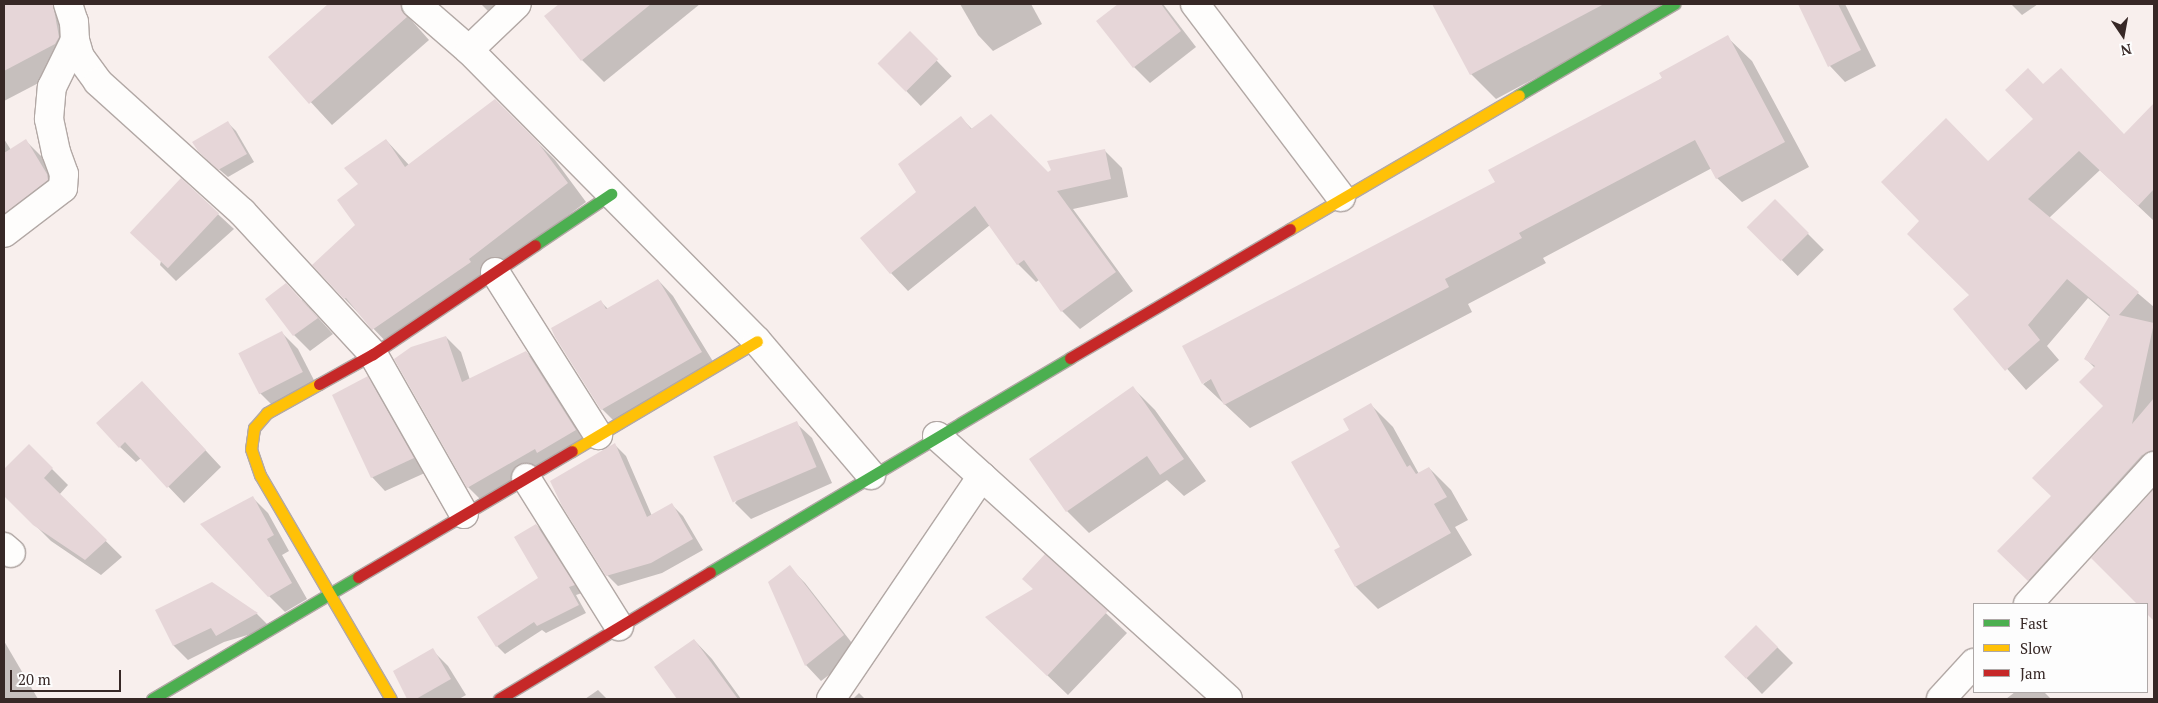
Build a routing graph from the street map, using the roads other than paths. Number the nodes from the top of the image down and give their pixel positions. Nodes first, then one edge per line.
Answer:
1 (68, 4) edge
2 (416, 4) edge
3 (517, 4) edge
4 (1195, 4) edge
5 (1674, 4) edge
6 (75, 40) junction
7 (469, 50) junction
8 (611, 194) junction
9 (1342, 197) junction
10 (4, 233) edge
11 (495, 272) junction
12 (757, 341) junction
13 (373, 354) junction
14 (598, 436) junction
15 (937, 436) junction
16 (2154, 466) edge
17 (871, 475) junction
18 (982, 476) junction
19 (526, 478) junction
20 (464, 514) junction
21 (330, 594) junction
22 (2029, 603) edge
23 (619, 626) junction
24 (1973, 664) edge
25 (152, 699) edge
26 (391, 699) edge
27 (499, 699) edge
28 (831, 699) edge
29 (1228, 699) edge
30 (1941, 699) edge

1 - 6 street
2 - 7 street
3 - 7 street
4 - 9 street
5 - 9 street
6 - 10 street
6 - 13 street
7 - 8 street
8 - 11 street
8 - 12 street
9 - 15 street
11 - 13 street
11 - 14 street
12 - 14 street
12 - 17 street
13 - 20 street
13 - 21 street
14 - 19 street
15 - 17 street
15 - 18 street
16 - 22 street
17 - 23 street
18 - 28 street
18 - 29 street
19 - 20 street
19 - 23 street
20 - 21 street
21 - 25 street
21 - 26 street
23 - 27 street
24 - 30 street

